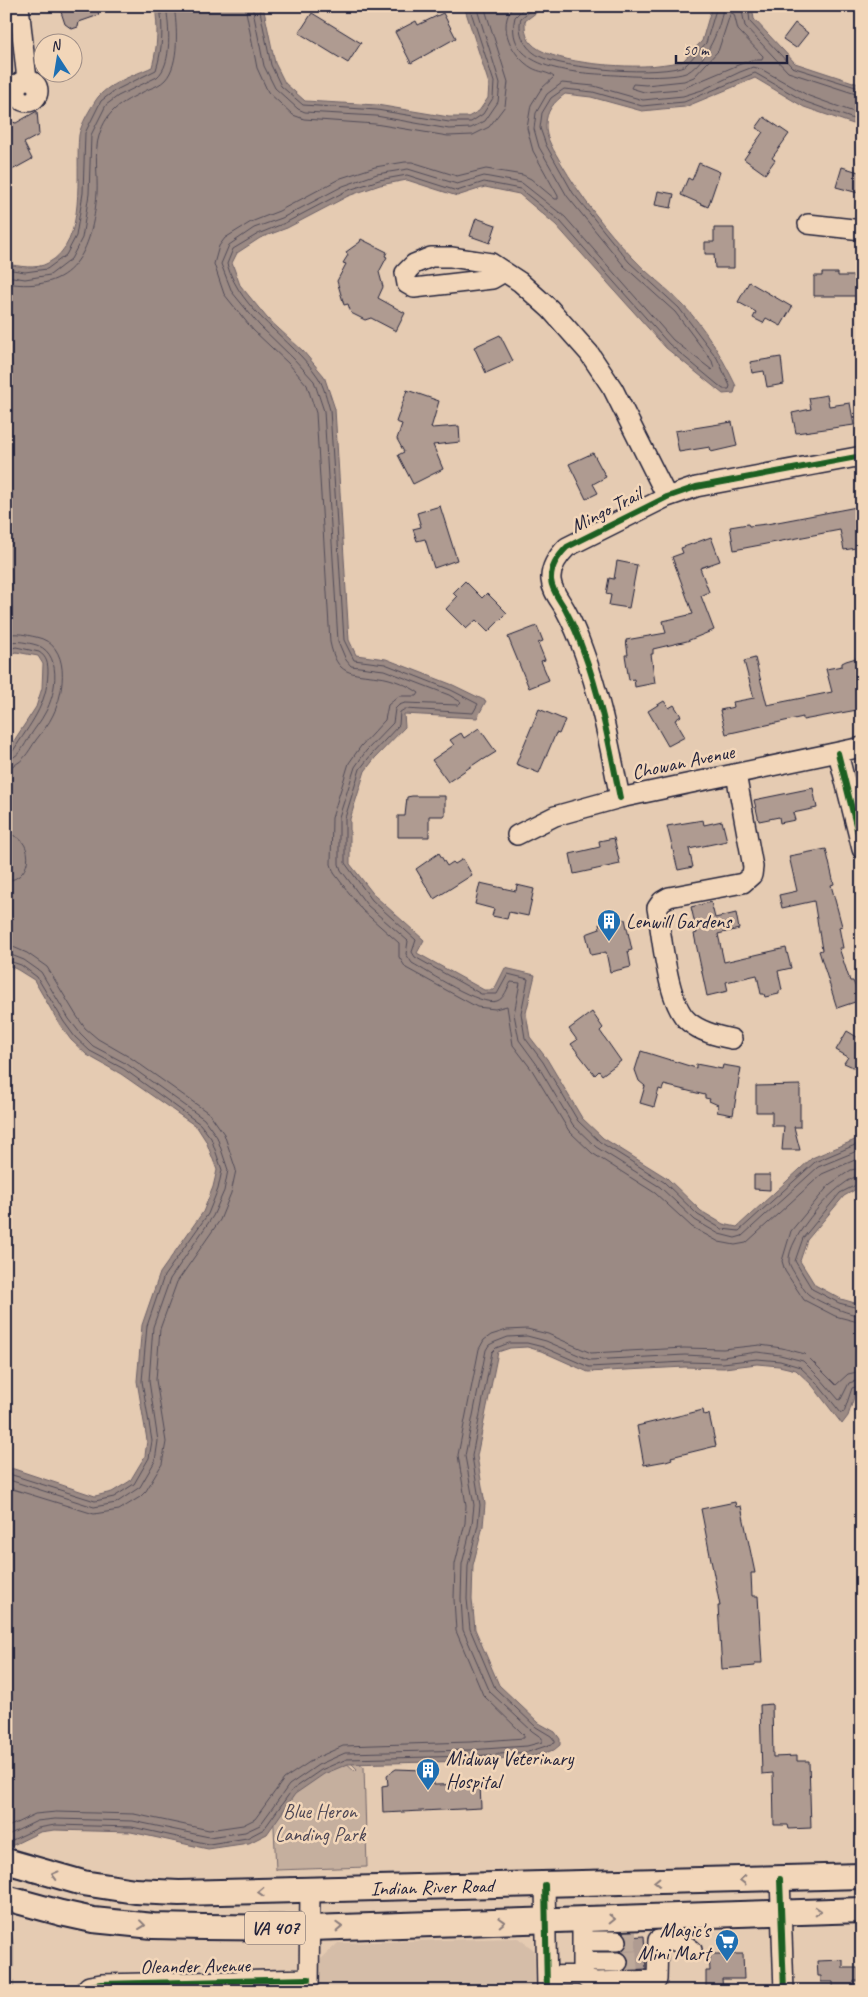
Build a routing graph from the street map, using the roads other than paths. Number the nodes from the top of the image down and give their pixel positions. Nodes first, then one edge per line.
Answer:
1 (19, 6) edge
2 (27, 80) dead end
3 (808, 224) dead end
4 (862, 230) edge
5 (504, 272) dead end
6 (862, 456) edge
7 (667, 497) junction
8 (862, 747) edge
9 (838, 752) junction
10 (736, 774) junction
11 (620, 798) junction
12 (517, 835) dead end
13 (862, 849) edge
14 (732, 1040) dead end
15 (6, 1861) edge
16 (862, 1876) edge
17 (780, 1879) junction
18 (545, 1885) junction
19 (310, 1890) junction
20 (6, 1898) edge
21 (862, 1910) edge
22 (781, 1912) junction
23 (546, 1920) junction
24 (310, 1928) junction
25 (582, 1930) junction
26 (662, 1935) junction
27 (617, 1941) tunnel mouth
28 (692, 1950) dead end
29 (618, 1962) tunnel mouth
30 (582, 1969) junction
31 (547, 1983) edge
32 (309, 1985) edge
33 (84, 1991) edge
34 (784, 1991) edge

1 - 2 street
3 - 4 street
5 - 7 street
6 - 7 street, Mingo Trail
7 - 11 street, Mingo Trail
8 - 9 street, Chowan Avenue
9 - 10 street, Chowan Avenue
9 - 13 street
10 - 11 street, Chowan Avenue
10 - 14 street
11 - 12 street, Chowan Avenue
19 -> 15 main road, Indian River Road / VA 407
16 - 17 main road, Indian River Road / VA 407
17 -> 18 main road, Indian River Road / VA 407
17 - 22 street
18 - 19 main road, Indian River Road / VA 407
18 - 23 street
19 - 24 street
20 -> 24 main road, Indian River Road / VA 407
22 -> 21 main road, Indian River Road / VA 407
22 - 26 main road, Indian River Road / VA 407
22 - 34 street
24 -> 23 main road, Indian River Road / VA 407
23 - 25 main road, Indian River Road / VA 407
23 - 31 street
24 - 32 street
25 -> 26 main road, Indian River Road / VA 407
25 - 27 street
25 - 30 street
26 - 28 street
26 - 30 street
29 - 30 street
30 - 31 street
32 - 33 street, Oleander Avenue

